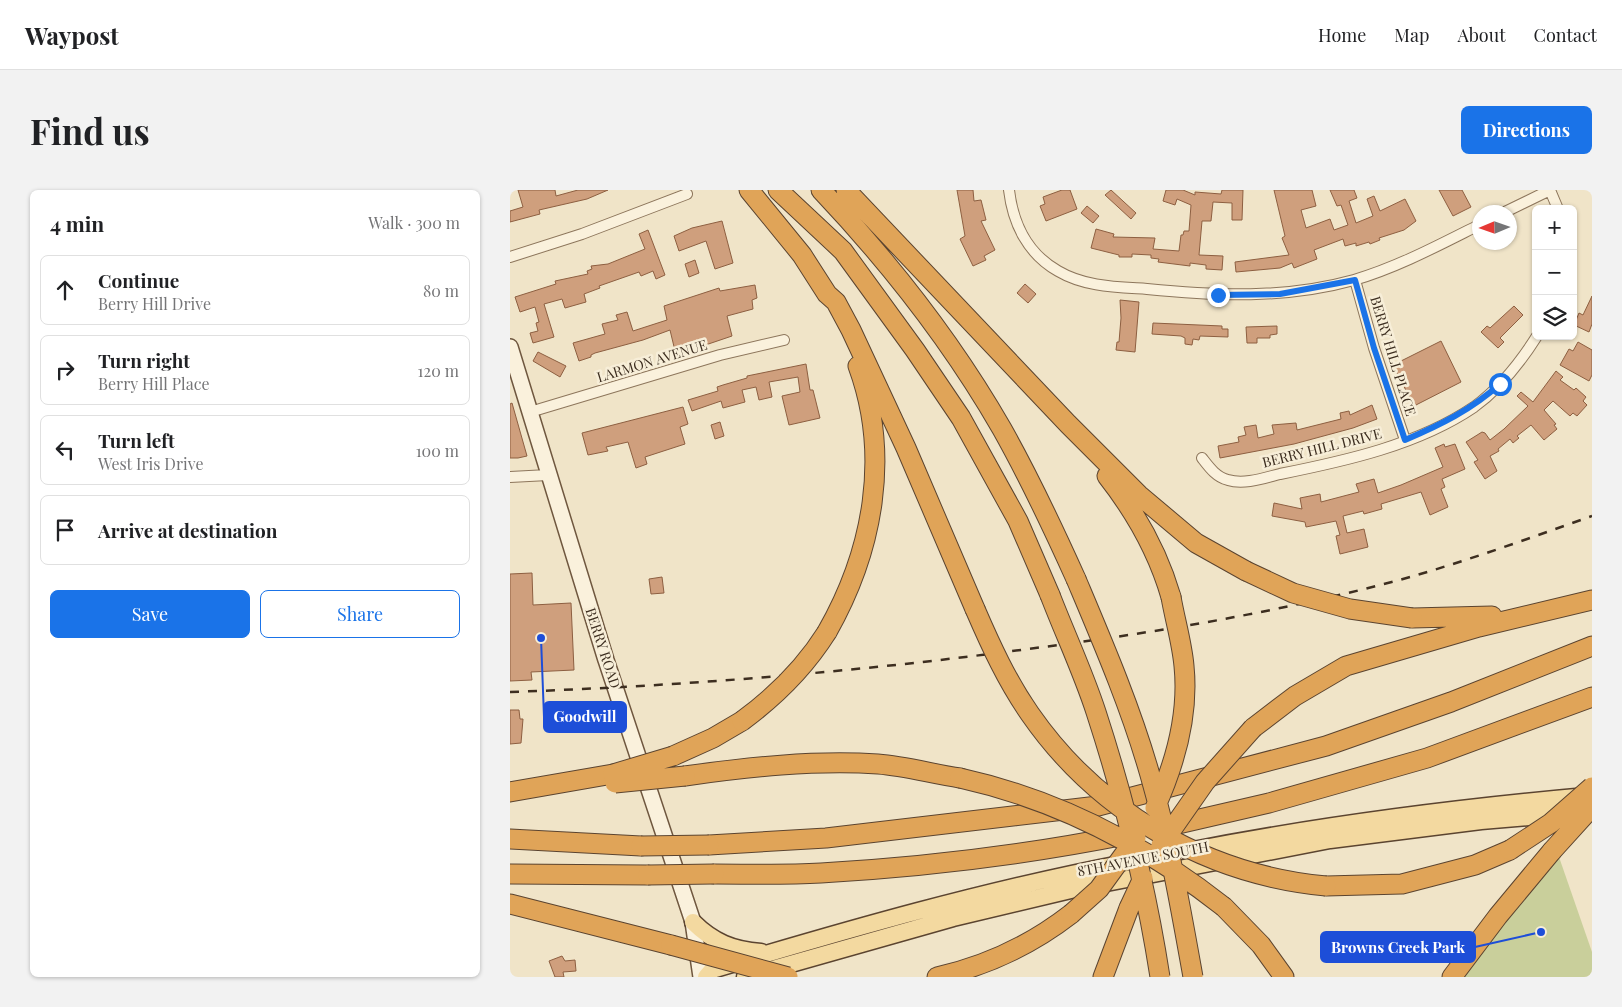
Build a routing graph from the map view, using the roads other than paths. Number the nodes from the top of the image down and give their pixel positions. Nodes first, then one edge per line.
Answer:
1 (749, 190) edge
2 (778, 190) edge
3 (821, 190) edge
4 (846, 190) edge
5 (1009, 190) edge
6 (1550, 190) edge
7 (687, 194) dead end
8 (1556, 205) edge
9 (1517, 206) edge
10 (1472, 229) edge
11 (510, 257) edge
12 (1355, 280) junction
13 (827, 294) junction
14 (784, 340) dead end
15 (1534, 340) edge
16 (510, 347) edge
17 (530, 412) junction
18 (1068, 424) junction
19 (1405, 440) junction
20 (1202, 458) dead end
21 (548, 475) junction
22 (510, 477) edge
23 (1592, 600) edge
24 (1531, 615) junction
25 (1592, 646) edge
26 (1592, 697) edge
27 (614, 779) junction
28 (1592, 787) edge
29 (510, 792) edge
30 (1592, 796) edge
31 (1592, 807) edge
32 (1592, 812) edge
33 (510, 838) edge
34 (510, 874) edge
35 (510, 904) edge
36 (693, 922) junction
37 (768, 953) junction
38 (701, 977) edge
39 (706, 977) edge
40 (745, 977) edge
41 (788, 977) edge
42 (937, 977) edge
43 (1102, 977) edge
44 (1160, 977) edge
45 (1193, 977) edge
46 (1284, 977) edge
47 (1452, 977) edge

1 - 13 highway
2 - 44 highway, bridge
3 - 45 highway, bridge
4 - 18 highway
5 - 12 street
6 - 8 street
6 - 9 street
7 - 11 street
10 - 12 street
12 - 19 street, BERRY HILL PLACE
13 - 27 highway, bridge
13 - 28 highway, bridge
14 - 17 street, LARMON AVENUE
15 - 19 street, BERRY HILL DRIVE
16 - 17 street, BERRY ROAD
17 - 21 street, BERRY ROAD
18 - 24 highway, bridge
18 - 42 highway, bridge
19 - 20 street, BERRY HILL DRIVE
21 - 22 street
21 - 36 street, BERRY ROAD
23 - 24 highway
24 - 43 highway, bridge
25 - 33 highway, bridge
26 - 34 highway, bridge
27 - 29 highway
27 - 46 highway, bridge
30 - 37 main road, 8TH AVENUE SOUTH
31 - 47 highway, bridge
32 - 40 main road, 8TH AVENUE SOUTH
35 - 41 highway, bridge
36 - 37 main road
36 - 38 street, BERRY ROAD
37 - 39 main road, 8TH AVENUE SOUTH

